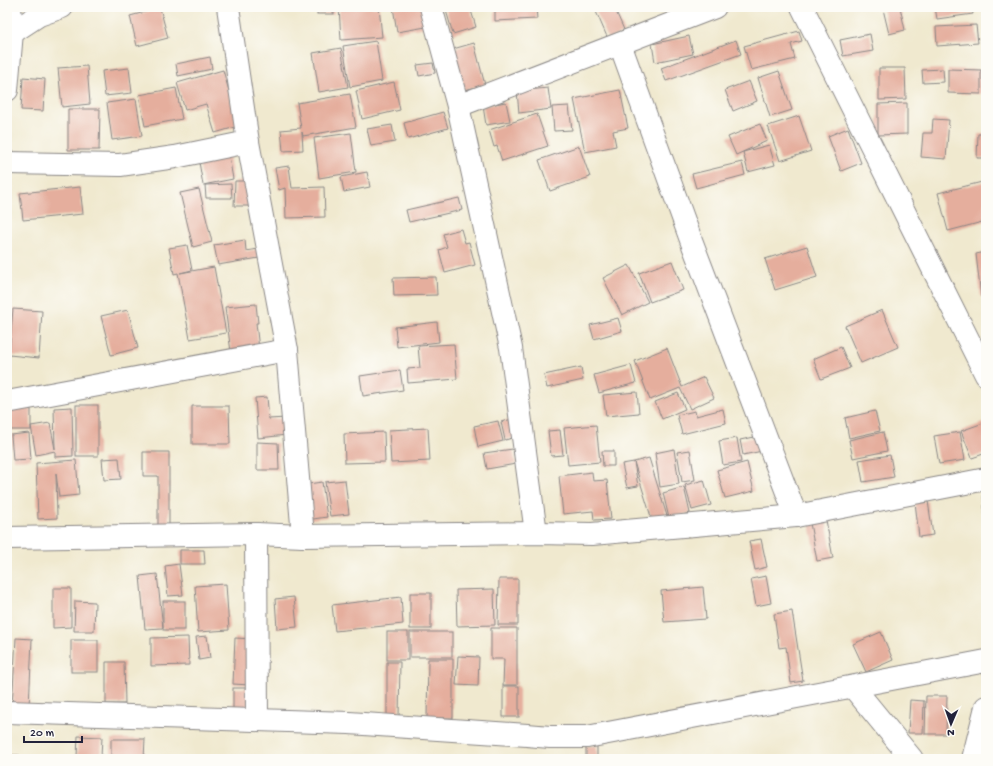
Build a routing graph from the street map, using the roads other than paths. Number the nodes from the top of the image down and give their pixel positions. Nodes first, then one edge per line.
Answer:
1 (10, 7) edge
2 (62, 7) edge
3 (228, 7) edge
4 (431, 7) edge
5 (715, 7) edge
6 (802, 7) edge
7 (10, 34) edge
8 (620, 44) junction
9 (7, 90) edge
10 (458, 106) junction
11 (248, 142) junction
12 (7, 162) edge
13 (287, 350) junction
14 (986, 375) edge
15 (7, 402) edge
16 (986, 479) edge
17 (796, 516) junction
18 (536, 533) junction
19 (256, 534) junction
20 (303, 536) junction
21 (7, 538) edge
22 (986, 661) edge
23 (852, 687) junction
24 (986, 707) edge
25 (7, 712) edge
26 (257, 720) junction
27 (912, 759) edge
28 (974, 759) edge

1 - 7 street
2 - 7 street
3 - 11 street
4 - 10 street
5 - 8 street
6 - 14 street
7 - 9 street
8 - 10 street
8 - 17 street
10 - 18 street
11 - 12 street
11 - 13 street
13 - 15 street
13 - 20 street
16 - 17 street
17 - 18 street
18 - 20 street
19 - 20 street
19 - 21 street
19 - 26 street
22 - 23 street
23 - 26 street
23 - 27 street
24 - 28 street
25 - 26 street

